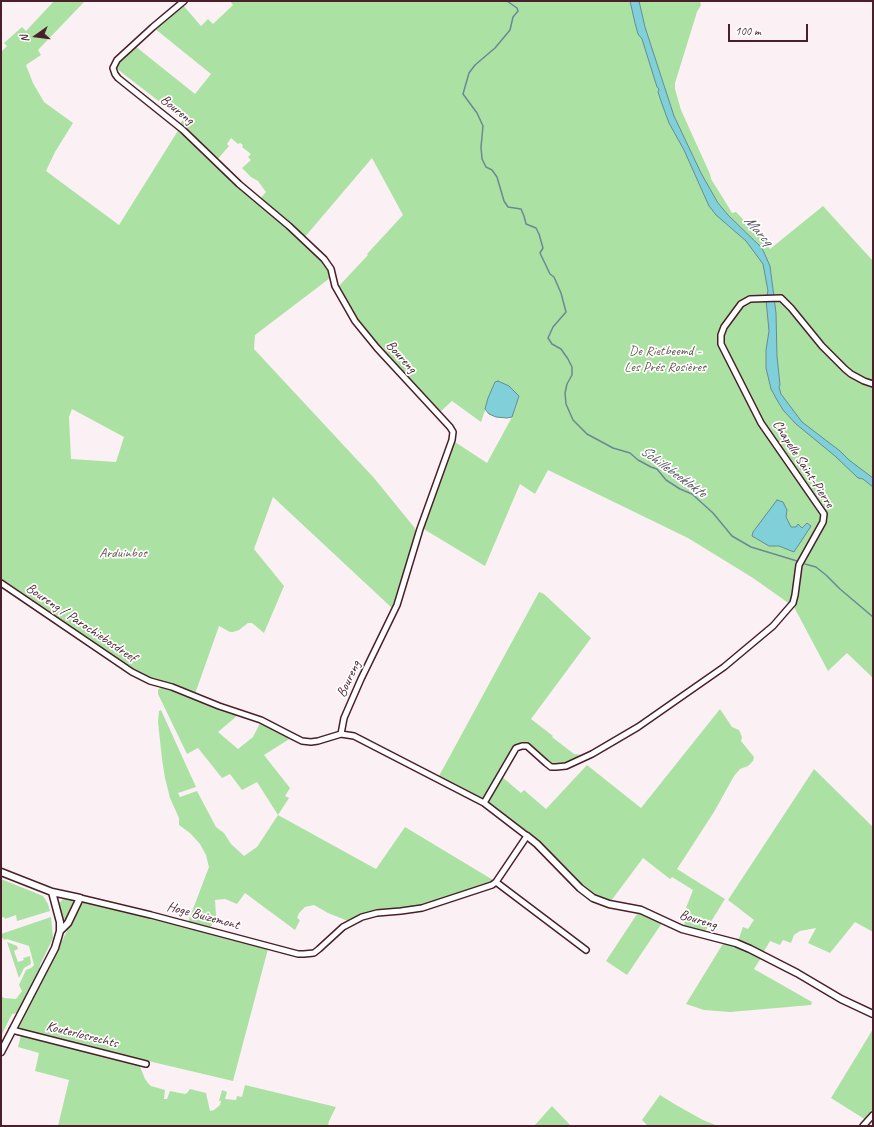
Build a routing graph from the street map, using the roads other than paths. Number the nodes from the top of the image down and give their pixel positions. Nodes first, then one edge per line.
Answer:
1 (184, 1) edge
2 (873, 384) edge
3 (1, 583) edge
4 (341, 734) junction
5 (484, 803) junction
6 (527, 836) junction
7 (1, 872) edge
8 (496, 882) junction
9 (52, 892) junction
10 (80, 898) junction
11 (60, 931) junction
12 (586, 950) dead end
13 (873, 1014) edge
14 (12, 1030) junction
15 (1, 1052) edge
16 (146, 1064) dead end
17 (873, 1115) edge
18 (863, 1126) edge

1 - 4 street, Boureng
2 - 5 street, Chapelle Saint-Pierre
3 - 4 street, Boureng / Parochiebosdreef
4 - 5 street, Boureng
5 - 6 street, Boureng
6 - 8 street
6 - 13 street, Boureng
7 - 9 street, Hoge Buizemont
8 - 10 street, Hoge Buizemont
8 - 12 street
9 - 10 street, Hoge Buizemont
9 - 11 street
10 - 11 street
11 - 14 street
14 - 15 street
14 - 16 street, Kouterlosrechts
17 - 18 street

